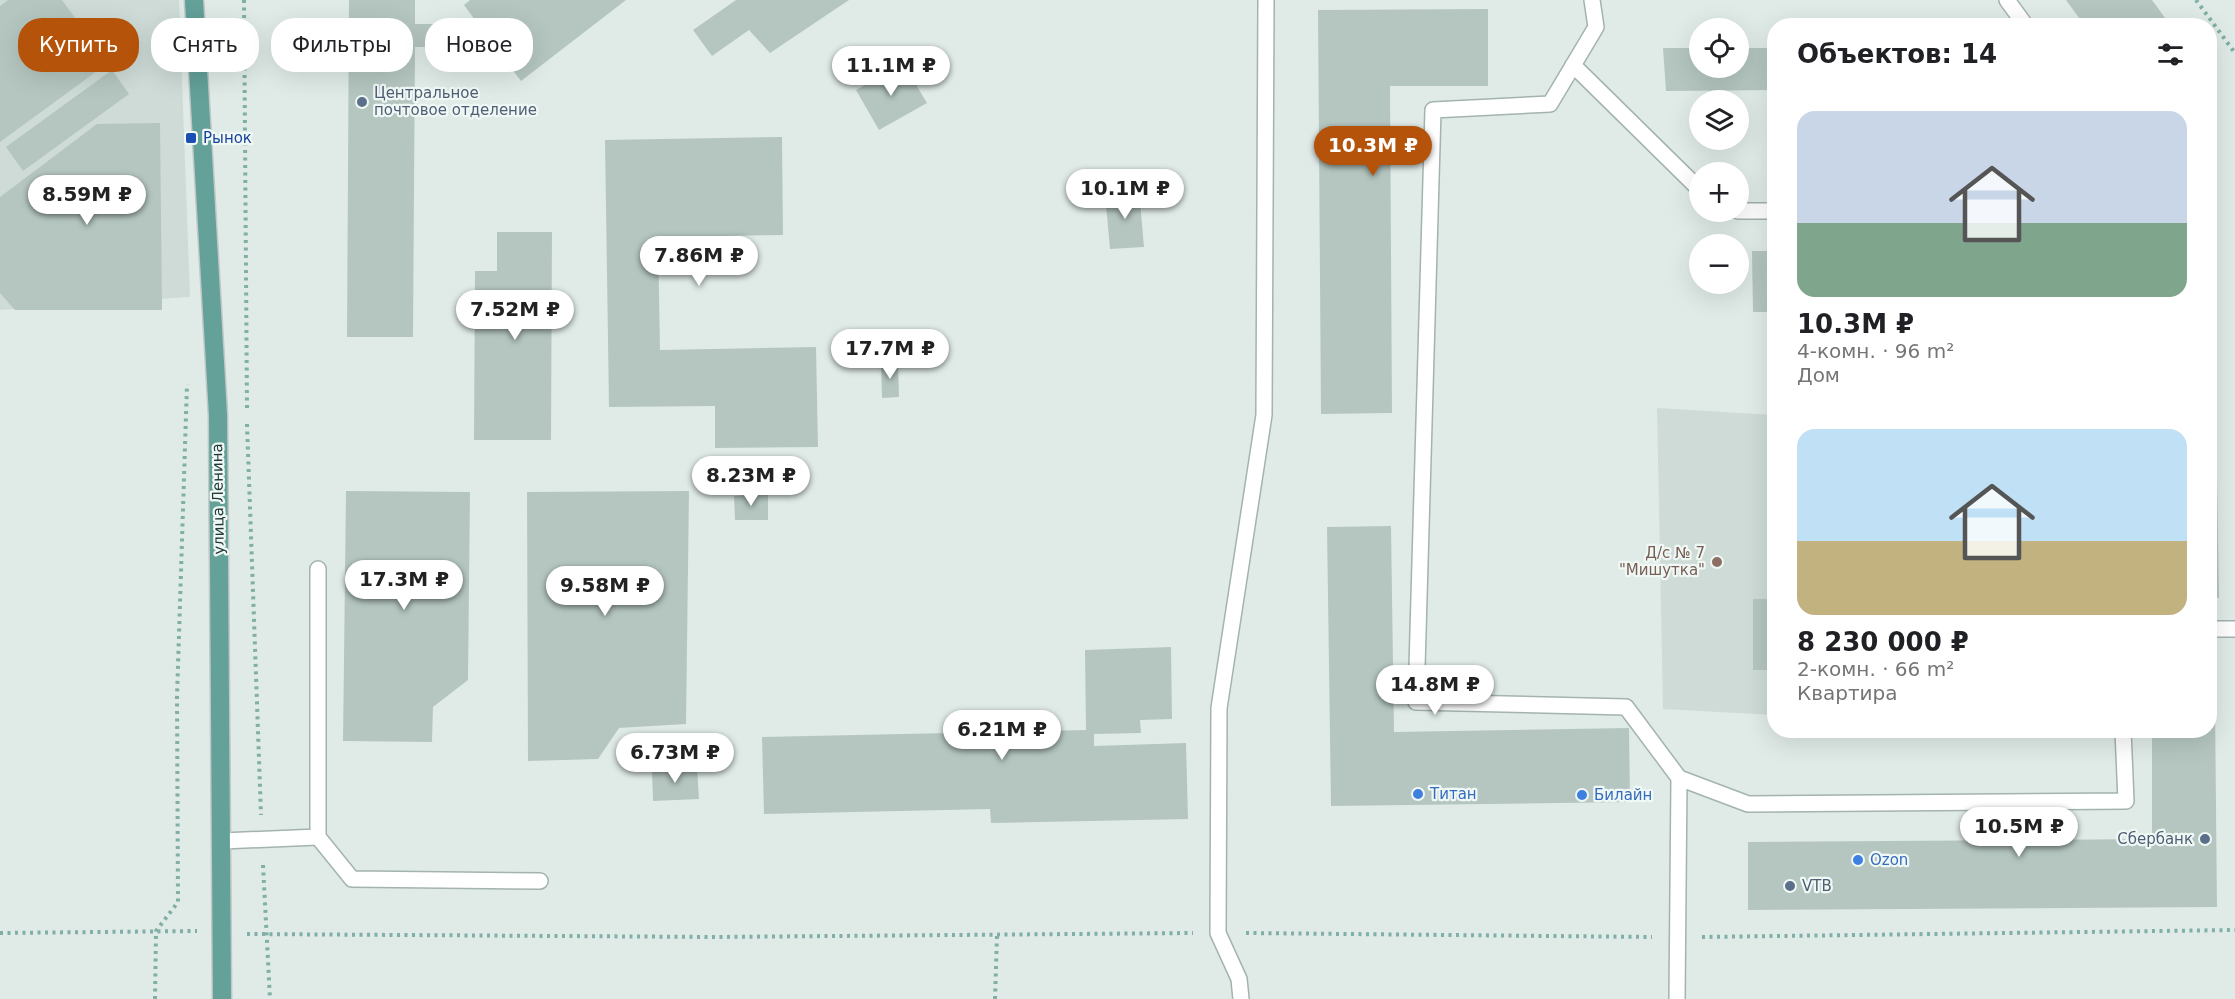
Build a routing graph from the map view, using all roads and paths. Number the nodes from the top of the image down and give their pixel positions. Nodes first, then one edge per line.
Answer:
1 (194, 0) edge
2 (244, 0) edge
3 (1266, 0) edge
4 (1592, 0) edge
5 (2007, 0) edge
6 (2196, 0) edge
7 (2020, 18) edge
8 (2209, 18) edge
9 (2217, 29) edge
10 (2235, 53) edge
11 (1573, 65) junction
12 (1689, 179) edge
13 (1749, 211) edge
14 (1767, 211) edge
15 (187, 381) dead end
16 (318, 569) dead end
17 (2217, 629) edge
18 (2235, 629) edge
19 (2123, 738) edge
20 (1679, 778) junction
21 (318, 837) junction
22 (262, 838) junction
23 (222, 842) junction
24 (540, 881) dead end
25 (2235, 930) edge
26 (156, 931) junction
27 (222, 932) junction
28 (0, 933) edge
29 (1218, 933) junction
30 (266, 935) junction
31 (997, 935) junction
32 (1676, 937) junction
33 (155, 999) edge
34 (222, 999) edge
35 (270, 999) edge
36 (995, 999) edge
37 (1241, 999) edge
38 (1677, 999) edge

1 - 23 main road, улица Ленина
2 - 22 path
3 - 29 lane
4 - 11 lane
5 - 7 lane
6 - 8 path
9 - 10 path
11 - 12 lane
11 - 20 lane
13 - 14 lane
15 - 26 path
16 - 21 lane
17 - 18 lane
19 - 20 lane
20 - 32 lane
21 - 22 lane
21 - 24 lane
22 - 23 lane
22 - 30 path
23 - 27 main road, улица Ленина
25 - 32 path
26 - 27 path
26 - 28 path
26 - 33 path
27 - 30 path
27 - 34 main road, улица Ленина
29 - 31 path
29 - 32 path
29 - 37 lane
30 - 31 path
30 - 35 path
31 - 36 path
32 - 38 lane

